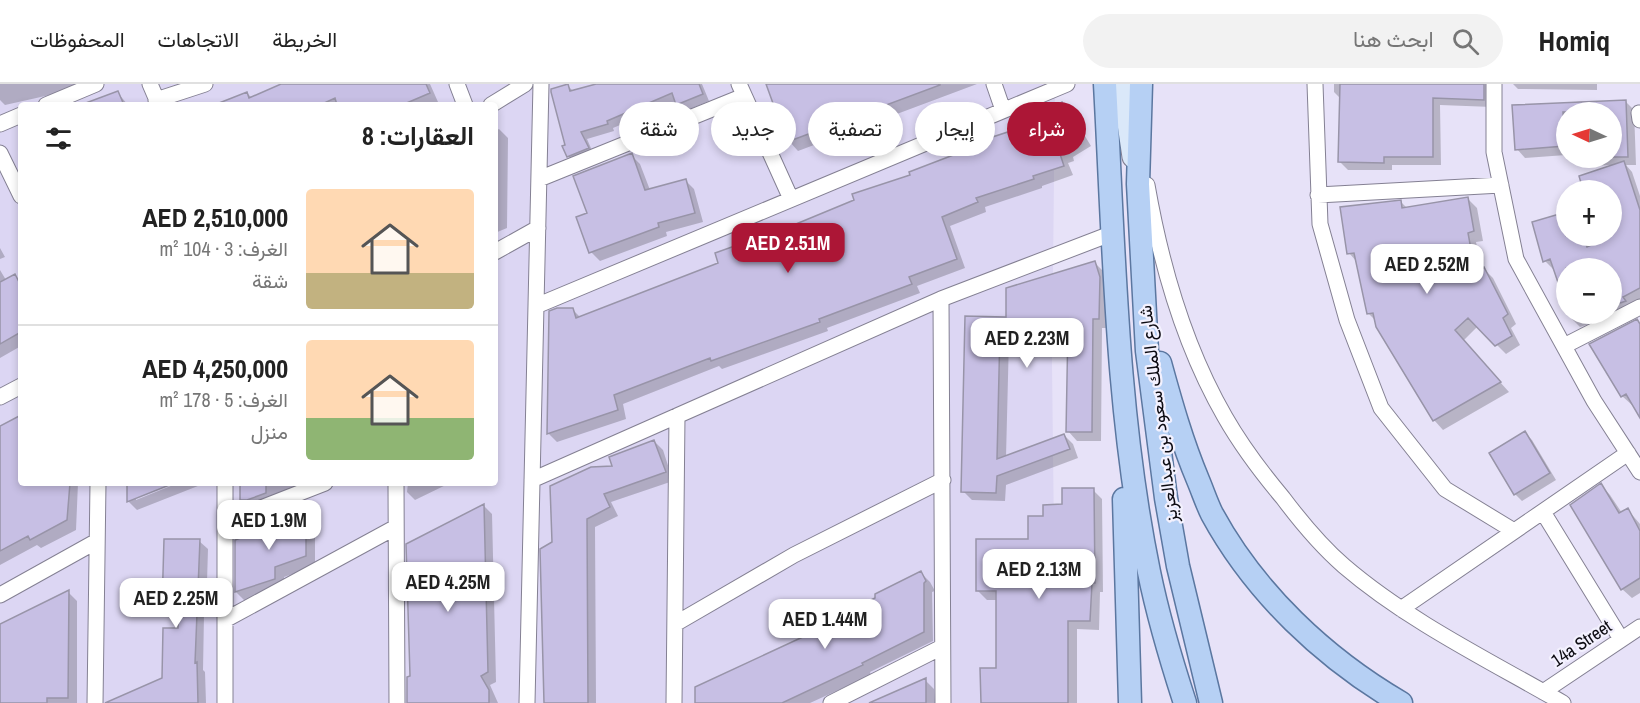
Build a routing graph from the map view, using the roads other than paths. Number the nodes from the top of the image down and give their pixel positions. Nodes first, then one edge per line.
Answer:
1 (96, 84) edge
2 (150, 84) edge
3 (205, 84) edge
4 (457, 84) edge
5 (525, 84) edge
6 (541, 84) edge
7 (993, 84) edge
8 (1067, 84) edge
9 (1105, 84) edge
10 (1122, 84) edge
11 (1315, 84) edge
12 (1494, 84) edge
13 (1143, 89) edge
14 (742, 90) edge
15 (53, 102) edge
16 (158, 102) edge
17 (464, 102) edge
18 (496, 102) edge
19 (1004, 110) junction
20 (18, 116) edge
21 (0, 124) edge
22 (1141, 128) junction
23 (2, 161) edge
24 (539, 179) junction
25 (1138, 184) junction
26 (1501, 185) junction
27 (18, 190) edge
28 (1318, 195) junction
29 (790, 200) junction
30 (538, 228) junction
31 (1113, 233) junction
32 (1142, 246) junction
33 (498, 250) edge
34 (941, 299) junction
35 (536, 306) junction
36 (1640, 307) edge
37 (1564, 346) junction
38 (1121, 372) junction
39 (18, 388) edge
40 (0, 397) edge
41 (677, 416) junction
42 (1628, 453) junction
43 (1640, 472) edge
44 (532, 480) junction
45 (943, 480) junction
46 (98, 486) edge
47 (225, 486) edge
48 (317, 486) edge
49 (396, 486) edge
50 (1543, 512) junction
51 (225, 522) junction
52 (396, 527) junction
53 (1514, 531) junction
54 (98, 541) junction
55 (0, 595) edge
56 (1401, 609) junction
57 (225, 620) junction
58 (675, 624) junction
59 (1640, 627) edge
60 (1621, 639) junction
61 (942, 648) junction
62 (1543, 692) junction
63 (95, 703) edge
64 (225, 703) edge
65 (397, 703) edge
66 (527, 703) edge
67 (674, 703) edge
68 (831, 703) edge
69 (943, 703) edge
70 (1130, 703) edge
71 (1185, 703) edge
72 (1211, 703) edge
73 (1401, 703) edge
74 (1563, 703) edge

1 - 15 street
2 - 16 street
3 - 16 street
4 - 17 street
5 - 18 street
6 - 24 street
7 - 19 street
8 - 19 street
9 - 31 main road, شارع الملك سعود بن عبدالعزيز
10 - 25 main road
11 - 28 street
12 - 26 street
13 - 22 main road, شارع الملك سعود بن عبدالعزيز
14 - 24 street
14 - 29 street
19 - 29 street
20 - 21 street
22 - 25 main road, شارع الملك سعود بن عبدالعزيز
22 - 56 street
23 - 27 street
24 - 30 street
25 - 32 main road, شارع الملك سعود بن عبدالعزيز
26 - 28 street
26 - 37 street
28 - 53 street
29 - 35 street
30 - 33 street
30 - 35 street
31 - 34 street
31 - 38 main road, شارع الملك سعود بن عبدالعزيز
32 - 72 main road, شارع الملك سعود بن عبدالعزيز
32 - 73 main road
34 - 41 street
34 - 45 street
35 - 44 street
36 - 37 street
37 - 42 street
38 - 70 main road
38 - 71 main road, شارع الملك سعود بن عبدالعزيز
39 - 40 street
41 - 44 street
41 - 58 street
42 - 43 street
42 - 50 street
44 - 66 street
45 - 58 street
45 - 61 street
46 - 54 street
47 - 51 street
48 - 51 street
49 - 52 street
50 - 53 street
50 - 60 street
51 - 57 street
52 - 57 street
52 - 65 street
53 - 56 street
54 - 55 street
54 - 63 street
56 - 62 street
57 - 64 street
58 - 67 street
59 - 60 street, 14a Street
60 - 62 street, 14a Street
61 - 68 street
61 - 69 street
62 - 74 street

